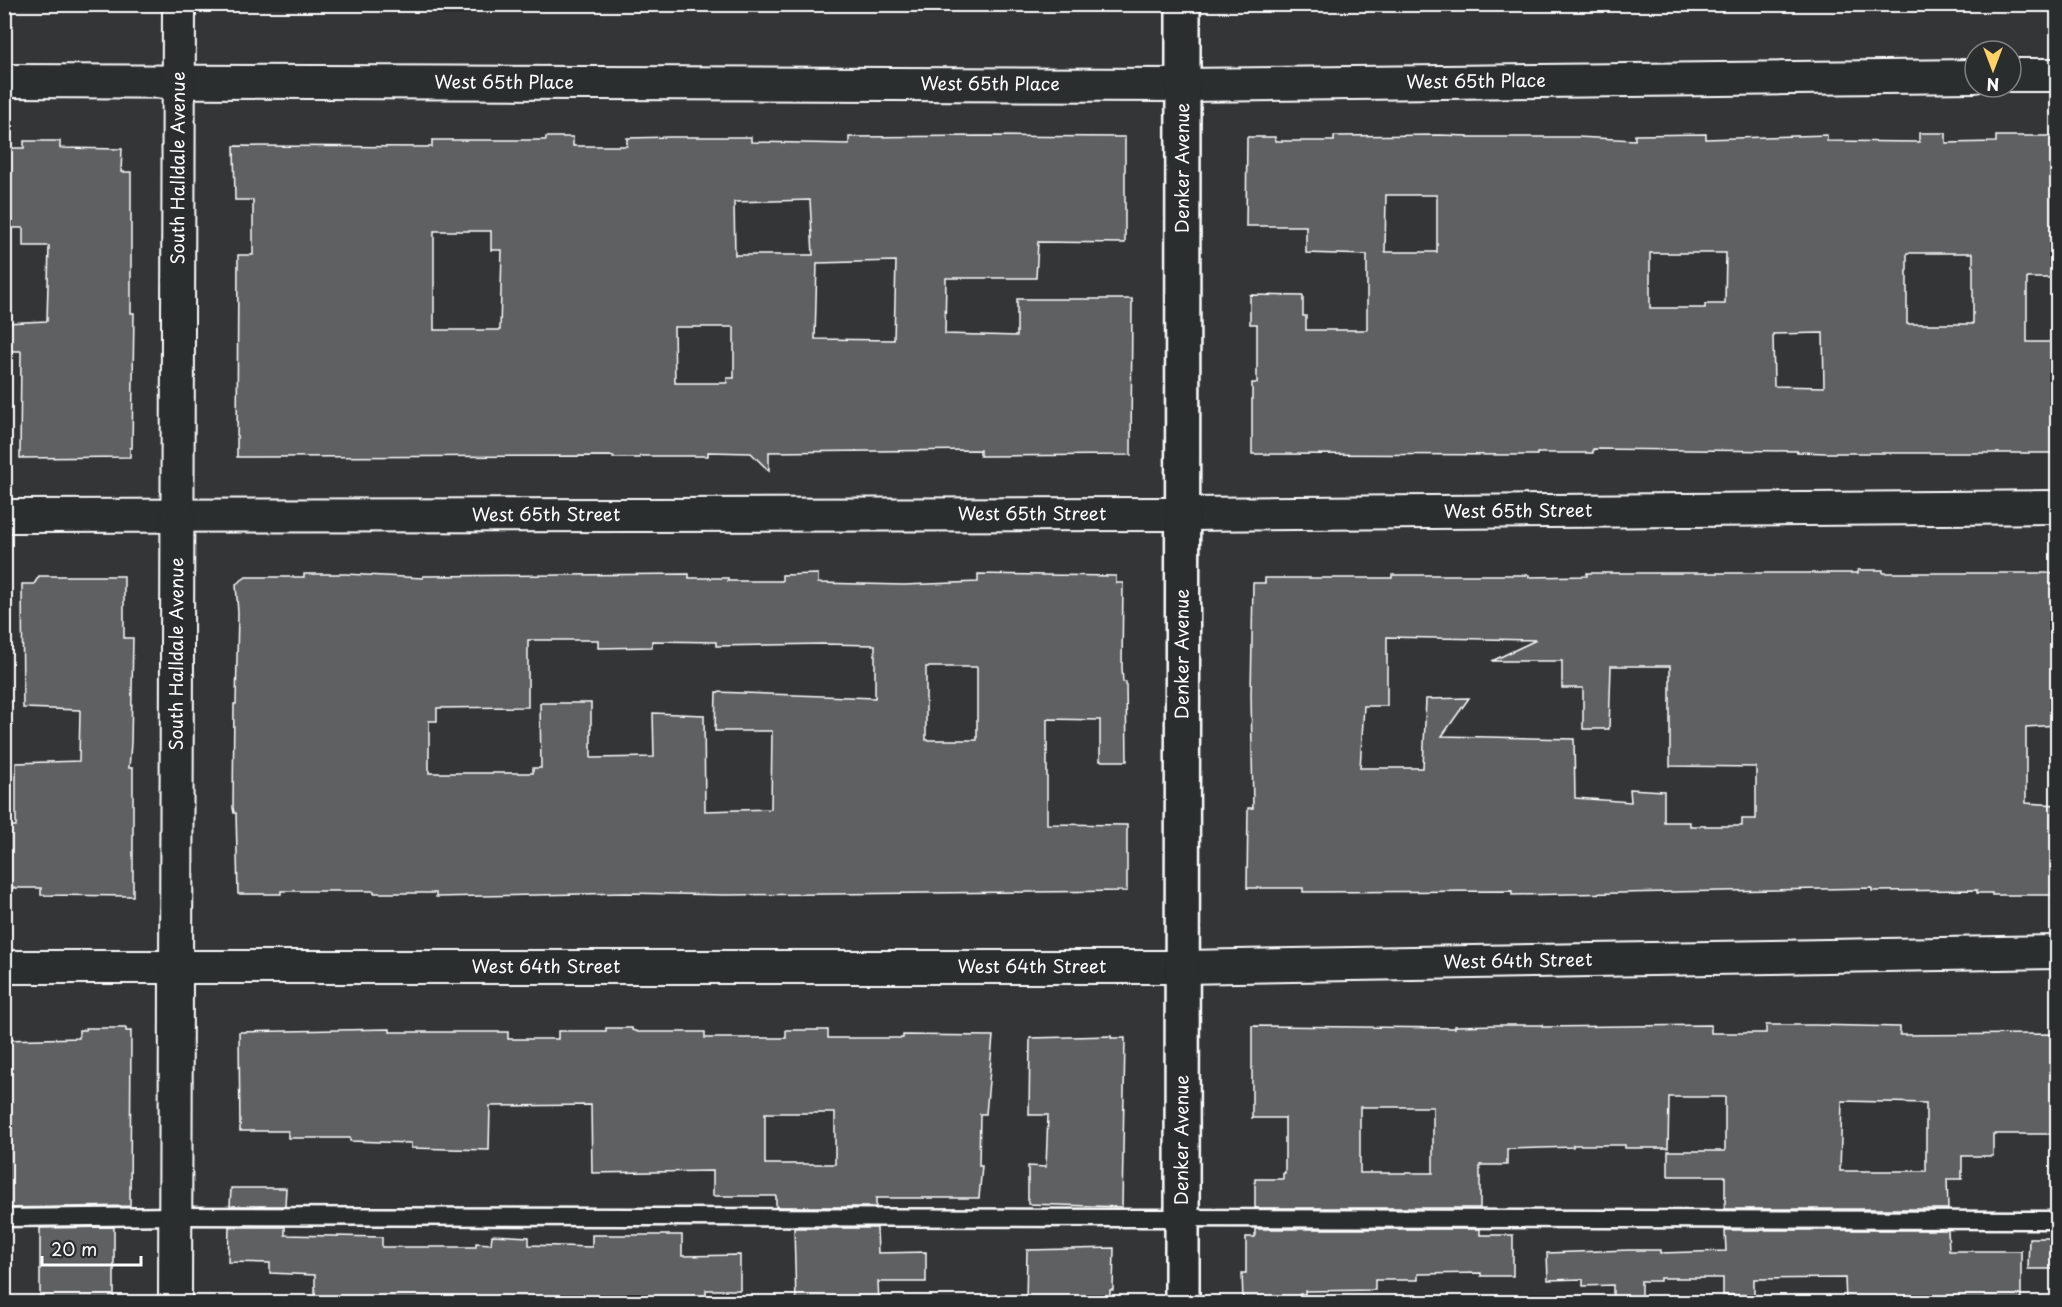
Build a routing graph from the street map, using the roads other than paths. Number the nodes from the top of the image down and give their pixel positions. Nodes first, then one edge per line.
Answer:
1 (179, 4) edge
2 (1183, 4) edge
3 (2023, 75) edge
4 (2058, 75) edge
5 (1963, 76) edge
6 (4, 81) edge
7 (179, 82) junction
8 (1183, 85) junction
9 (2058, 507) edge
10 (1183, 514) junction
11 (177, 515) junction
12 (4, 516) edge
13 (2058, 952) edge
14 (4, 967) edge
15 (1182, 967) junction
16 (177, 969) junction
17 (176, 1216) junction
18 (4, 1218) edge
19 (1182, 1220) junction
20 (2058, 1220) edge
21 (175, 1302) edge
22 (1182, 1302) edge

1 - 7 street, South Halldale Avenue
2 - 8 street, Denker Avenue
3 - 4 street
5 - 8 street, West 65th Place
6 - 7 street, West 65th Place
7 - 8 street, West 65th Place
7 - 11 street, South Halldale Avenue
8 - 10 street, Denker Avenue
9 - 10 street, West 65th Street
10 - 11 street, West 65th Street
10 - 15 street, Denker Avenue
11 - 12 street, West 65th Street
11 - 16 street, South Halldale Avenue
13 - 15 street, West 64th Street
14 - 16 street, West 64th Street
15 - 16 street, West 64th Street
15 - 19 street, Denker Avenue
16 - 17 street, South Halldale Avenue
17 - 18 lane
17 - 19 lane
17 - 21 street, South Halldale Avenue
19 - 20 lane
19 - 22 street, Denker Avenue

